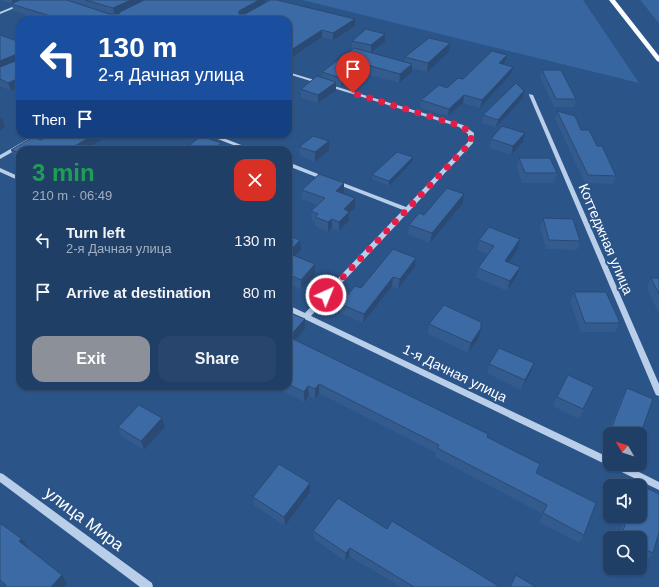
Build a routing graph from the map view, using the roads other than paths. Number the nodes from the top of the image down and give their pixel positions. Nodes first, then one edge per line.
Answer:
1 (32, 0) edge
2 (606, 0) edge
3 (612, 0) edge
4 (0, 13) edge
5 (633, 26) junction
6 (659, 60) edge
7 (294, 75) edge
8 (531, 96) dead end
9 (34, 138) edge
10 (218, 138) edge
11 (20, 146) edge
12 (240, 146) edge
13 (16, 148) edge
14 (0, 157) edge
15 (292, 166) edge
16 (0, 170) edge
17 (16, 177) edge
18 (408, 210) junction
19 (292, 310) edge
20 (306, 317) junction
21 (659, 393) edge
22 (603, 459) edge
23 (628, 471) edge
24 (0, 477) edge
25 (659, 486) edge
26 (148, 587) edge

1 - 4 street
2 - 5 main road
3 - 5 main road
5 - 6 main road
7 - 18 street
8 - 21 street, Коттеджная улица
9 - 11 street
10 - 12 street
13 - 14 street
15 - 18 street
16 - 17 street
18 - 20 street
19 - 20 street, 1-я Дачная улица
20 - 22 street, 1-я Дачная улица
23 - 25 street
24 - 26 street, улица Мира

